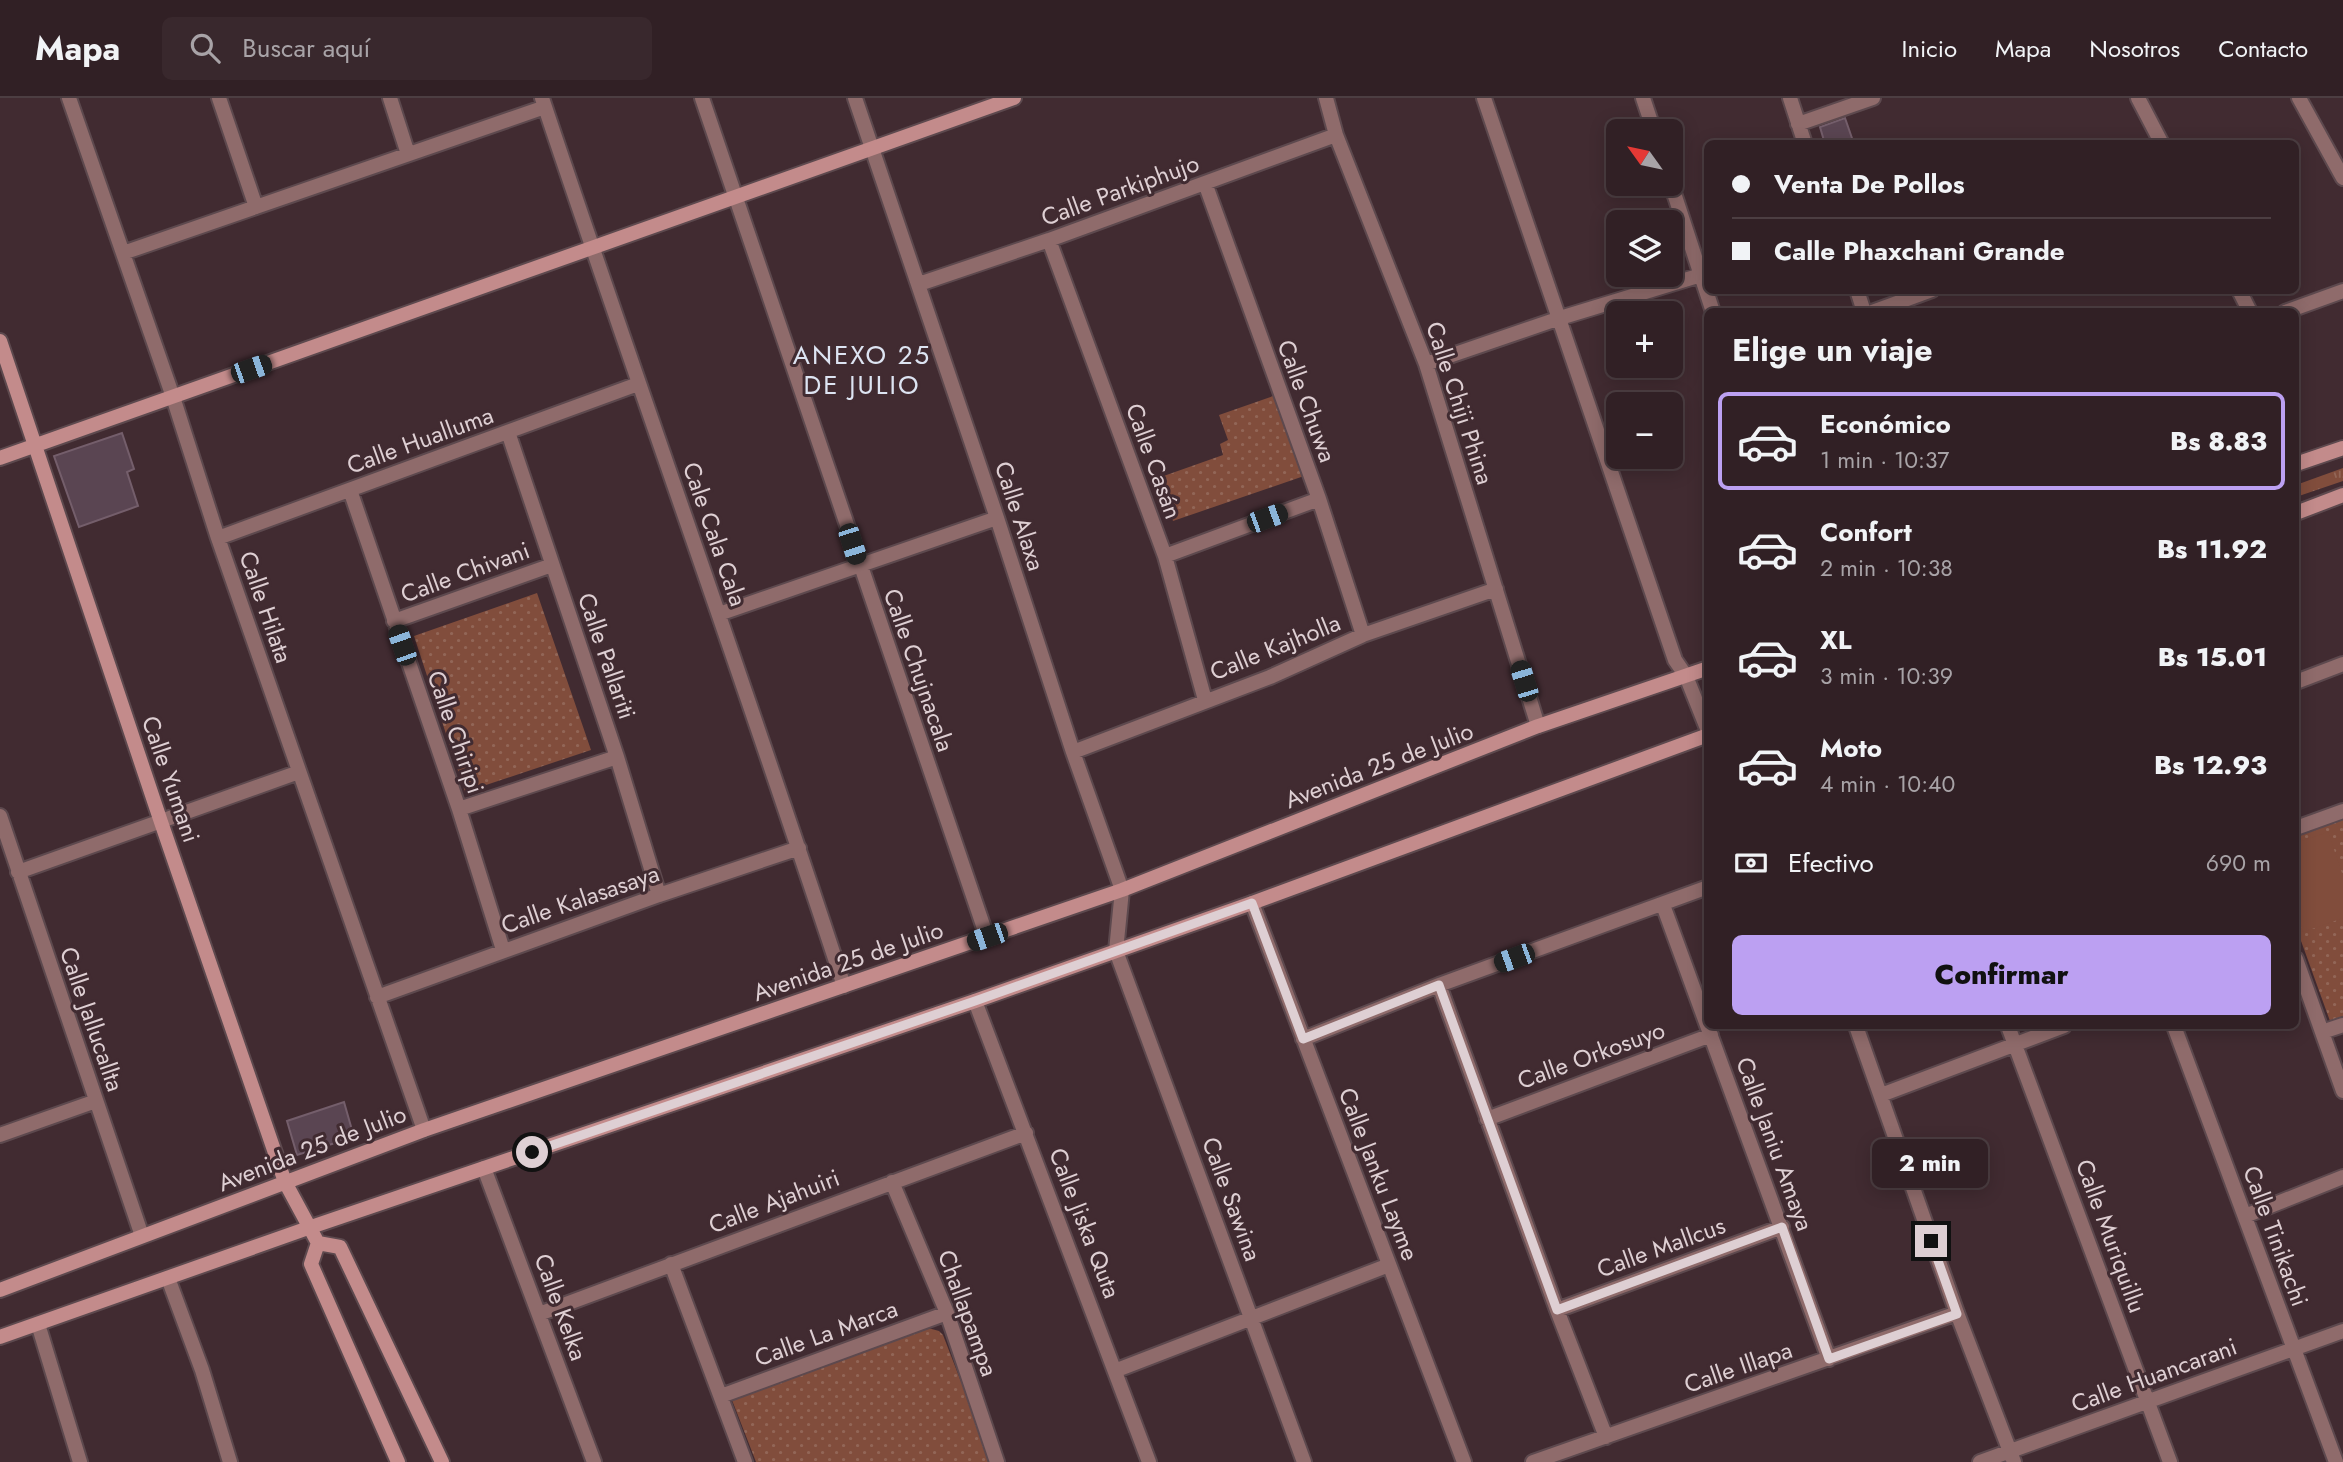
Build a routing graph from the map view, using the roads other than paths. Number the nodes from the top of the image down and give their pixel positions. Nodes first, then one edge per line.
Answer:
1 (69, 98) edge
2 (219, 98) edge
3 (390, 98) edge
4 (702, 98) edge
5 (855, 98) edge
6 (1014, 98) edge
7 (1326, 98) edge
8 (1483, 98) edge
9 (1643, 98) edge
10 (1790, 98) edge
11 (1873, 98) edge
12 (2138, 98) edge
13 (2299, 98) edge
14 (543, 102) edge
15 (1650, 119) edge
16 (1798, 124) junction
17 (1336, 135) junction
18 (1804, 140) edge
19 (2160, 140) edge
20 (873, 148) junction
21 (408, 154) junction
22 (2343, 178) edge
23 (1205, 183) junction
24 (1675, 196) edge
25 (736, 197) junction
26 (256, 207) junction
27 (1049, 240) junction
28 (592, 248) junction
29 (123, 253) junction
30 (1701, 275) junction
31 (1704, 284) edge
32 (919, 285) junction
33 (2343, 291) edge
34 (1922, 294) edge
35 (1883, 308) edge
36 (2296, 308) edge
37 (1560, 318) junction
38 (0, 341) edge
39 (1426, 364) junction
40 (638, 384) junction
41 (173, 397) junction
42 (508, 432) junction
43 (36, 446) junction
44 (2343, 447) edge
45 (0, 458) edge
46 (2299, 463) edge
47 (350, 490) junction
48 (2343, 495) edge
49 (1318, 499) junction
50 (2299, 512) edge
51 (997, 519) junction
52 (218, 538) junction
53 (1165, 556) junction
54 (552, 565) junction
55 (860, 567) junction
56 (1496, 589) junction
57 (719, 614) junction
58 (394, 621) junction
59 (1363, 635) junction
60 (2343, 664) edge
61 (1704, 669) edge
62 (1686, 676) junction
63 (2299, 681) edge
64 (1205, 700) junction
65 (1704, 723) edge
66 (1538, 726) junction
67 (1704, 734) edge
68 (1073, 752) junction
69 (617, 757) junction
70 (299, 772) junction
71 (459, 809) junction
72 (2343, 811) edge
73 (0, 816) edge
74 (161, 822) junction
75 (2299, 827) edge
76 (799, 848) junction
77 (18, 872) junction
78 (1704, 889) edge
79 (1122, 890) junction
80 (659, 895) junction
81 (1252, 903) junction
82 (1663, 905) junction
83 (987, 937) junction
84 (503, 950) junction
85 (1116, 951) junction
86 (2299, 967) edge
87 (1439, 985) junction
88 (844, 986) junction
89 (377, 997) junction
90 (975, 1001) junction
91 (1704, 1016) edge
92 (2343, 1025) edge
93 (1709, 1029) edge
94 (1857, 1029) edge
95 (2009, 1029) edge
96 (2056, 1029) edge
97 (2175, 1029) edge
98 (2322, 1032) junction
99 (1711, 1035) junction
100 (1303, 1039) junction
101 (2015, 1045) junction
102 (2343, 1091) edge
103 (1881, 1095) junction
104 (96, 1101) junction
105 (1487, 1119) junction
106 (424, 1130) junction
107 (1026, 1133) junction
108 (0, 1135) edge
109 (484, 1168) junction
110 (2343, 1177) edge
111 (285, 1182) junction
112 (892, 1182) junction
113 (2245, 1216) junction
114 (311, 1227) junction
115 (1782, 1227) junction
116 (142, 1236) junction
117 (318, 1243) junction
118 (671, 1264) junction
119 (1389, 1265) junction
120 (168, 1278) junction
121 (0, 1290) edge
122 (1557, 1310) junction
123 (947, 1312) junction
124 (539, 1314) junction
125 (1957, 1314) junction
126 (1252, 1319) junction
127 (38, 1324) junction
128 (2343, 1331) edge
129 (0, 1338) edge
130 (2294, 1349) junction
131 (1829, 1359) junction
132 (1116, 1370) junction
133 (721, 1396) junction
134 (2148, 1402) junction
135 (1606, 1437) junction
136 (2012, 1457) edge
137 (80, 1462) edge
138 (230, 1462) edge
139 (398, 1462) edge
140 (442, 1462) edge
141 (594, 1462) edge
142 (745, 1462) edge
143 (997, 1462) edge
144 (1149, 1462) edge
145 (1304, 1462) edge
146 (1464, 1462) edge
147 (1533, 1462) edge
148 (1980, 1462) edge
149 (2170, 1462) edge
150 (2336, 1462) edge

1 - 29 street, Calle Hilata
2 - 26 street
3 - 21 street
4 - 25 street, Calle Chujnacala
5 - 20 street, Calle Alaxa
6 - 20 main road
7 - 17 street, Calle Chiji Phina
8 - 37 street
9 - 15 street
10 - 16 street
11 - 16 street
12 - 19 street
13 - 22 street
14 - 21 street
14 - 28 street, Cale Cala Cala
16 - 18 street
17 - 23 street, Calle Parkiphujo
17 - 39 street, Calle Chiji Phina
20 - 25 main road
20 - 32 street, Calle Alaxa
21 - 26 street
23 - 27 street, Calle Parkiphujo
23 - 49 street, Calle Chuwa
24 - 30 street
25 - 28 main road
25 - 55 street, Calle Chujnacala
26 - 29 street
27 - 32 street, Calle Parkiphujo
27 - 53 street, Calle Casán
28 - 40 street, Cale Cala Cala
28 - 41 main road
29 - 41 street, Calle Hilata
30 - 31 street
30 - 37 street
32 - 51 street, Calle Alaxa
33 - 36 street
34 - 35 street
37 - 39 street
37 - 62 street
38 - 43 main road, Calle Yumani
39 - 56 street, Calle Chiji Phina
40 - 42 street, Calle Hualluma
40 - 57 street, Cale Cala Cala
41 - 43 main road
41 - 52 street, Calle Hilata
42 - 47 street, Calle Hualluma
42 - 54 street, Calle Pallariti
43 - 45 main road
43 - 74 main road, Calle Yumani
44 - 46 main road
47 - 52 street, Calle Hualluma
47 - 58 street, Calle Chiripi
48 - 50 main road
49 - 53 street
49 - 59 street, Calle Chuwa
51 - 55 street
51 - 68 street, Calle Alaxa
52 - 70 street, Calle Hilata
53 - 64 street, Calle Casán
54 - 58 street, Calle Chivani
54 - 69 street, Calle Pallariti
55 - 57 street
55 - 83 street, Calle Chujnacala
56 - 59 street, Calle Kajholla
56 - 66 street, Calle Chiji Phina
57 - 76 street, Cale Cala Cala
58 - 71 street, Calle Chiripi
59 - 64 street, Calle Kajholla
60 - 63 street
61 - 62 main road, Avenida 25 de Julio
62 - 65 street
62 - 66 main road, Avenida 25 de Julio
64 - 68 street, Calle Kajholla
66 - 79 main road, Avenida 25 de Julio
67 - 81 main road
68 - 79 street, Calle Alaxa
69 - 71 street
69 - 80 street, Calle Pallariti
70 - 74 street
70 - 89 street, Calle Hilata
71 - 84 street, Calle Chiripi
72 - 75 street
73 - 77 street, Calle Jallucallta
74 - 77 street
74 - 111 main road, Calle Yumani
76 - 80 street, Calle Kalasasaya
76 - 88 street, Cale Cala Cala
77 - 104 street, Calle Jallucallta
78 - 82 street
79 - 83 main road, Avenida 25 de Julio
79 - 85 street, Calle Alaxa
80 - 84 street, Calle Kalasasaya
81 - 85 main road
81 - 100 street, Calle Janku Layme
82 - 87 street
82 - 91 street, Calle Janiu Amaya
83 - 88 main road, Avenida 25 de Julio
84 - 89 street, Calle Kalasasaya
85 - 90 main road
85 - 126 street, Calle Sawina
86 - 98 street
87 - 100 street
87 - 105 street
88 - 106 main road, Avenida 25 de Julio
89 - 106 street, Calle Hilata
90 - 107 street, Calle Jiska Quta
90 - 109 main road
92 - 98 street
93 - 99 street, Calle Janiu Amaya
94 - 103 street
95 - 101 street, Calle Muriquillu
96 - 101 street
97 - 113 street, Calle Tinikachi
98 - 102 street
99 - 105 street, Calle Orkosuyo
99 - 115 street, Calle Janiu Amaya
100 - 119 street, Calle Janku Layme
101 - 103 street
101 - 134 street, Calle Muriquillu
103 - 125 street
104 - 108 street
104 - 116 street, Calle Jallucallta
105 - 122 street
106 - 111 main road, Avenida 25 de Julio
107 - 112 street, Calle Ajahuiri
107 - 132 street, Calle Jiska Quta
109 - 114 main road
109 - 124 street, Calle Kelka
110 - 113 street
111 - 114 main road, Calle Yumani
111 - 116 main road, Avenida 25 de Julio
112 - 118 street, Calle Ajahuiri
112 - 123 street, Challapampa
113 - 130 street, Calle Tinikachi
114 - 117 main road, Calle Yumani
114 - 120 main road
115 - 122 street, Calle Mallcus
115 - 131 street, Calle Janiu Amaya
116 - 121 main road, Avenida 25 de Julio
117 - 139 main road
117 - 140 main road
118 - 124 street, Calle Ajahuiri
118 - 133 street
119 - 126 street
119 - 146 street, Calle Janku Layme
120 - 127 main road
120 - 138 street
122 - 135 street
123 - 133 street, Calle La Marca
123 - 143 street, Challapampa
124 - 141 street, Calle Kelka
125 - 131 street, Calle Illapa
125 - 136 street
126 - 132 street
126 - 145 street, Calle Sawina
127 - 129 main road
127 - 137 street
128 - 130 street, Calle Huancarani
130 - 134 street, Calle Huancarani
130 - 150 street, Calle Tinikachi
131 - 135 street, Calle Illapa
132 - 144 street, Calle Jiska Quta
133 - 142 street
134 - 136 street, Calle Huancarani
134 - 149 street, Calle Muriquillu
135 - 147 street, Calle Illapa
136 - 148 street, Calle Huancarani

